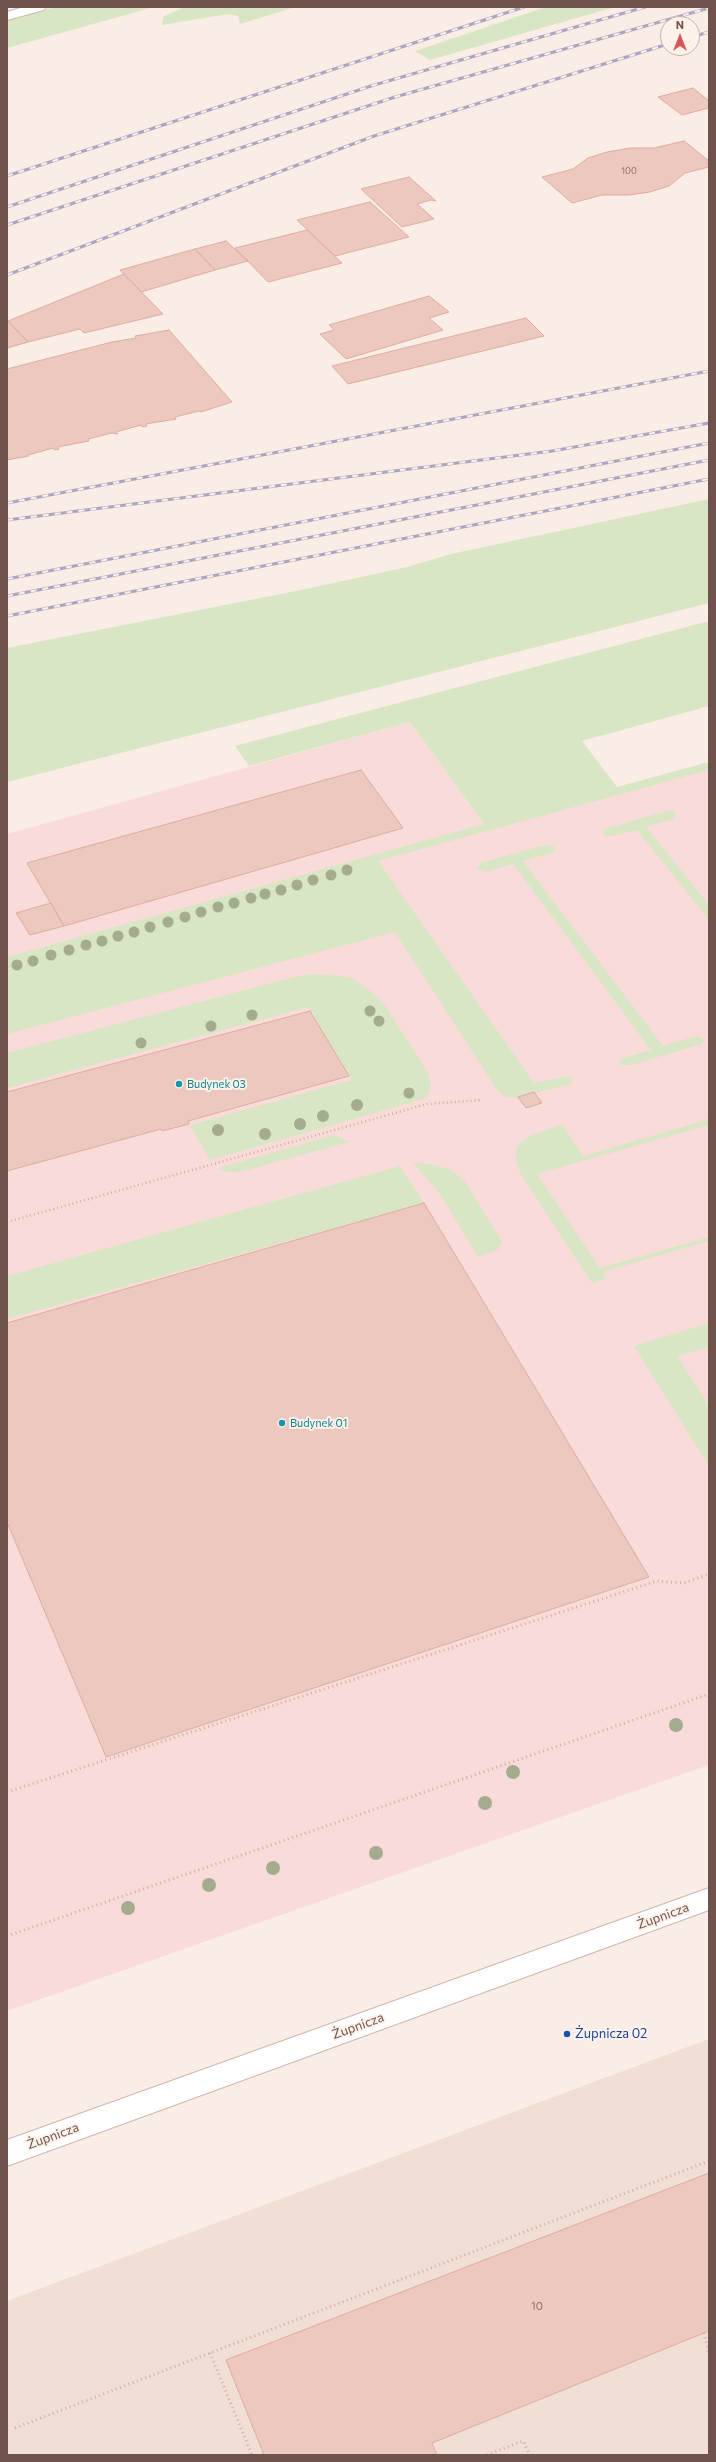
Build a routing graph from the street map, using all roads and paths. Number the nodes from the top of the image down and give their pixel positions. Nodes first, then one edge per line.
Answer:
1 (39, 7) edge
2 (7, 16) edge
3 (482, 1100) dead end
4 (7, 1222) edge
5 (709, 1574) edge
6 (709, 1694) edge
7 (7, 1792) edge
8 (709, 1899) edge
9 (7, 1936) edge
10 (7, 2153) edge
11 (709, 2161) edge
12 (704, 2333) dead end
13 (210, 2352) junction
14 (709, 2353) edge
15 (15, 2428) dead end
16 (252, 2455) edge
17 (487, 2455) edge
18 (530, 2455) edge

1 - 2 street
3 - 4 path
5 - 7 path
6 - 9 path
8 - 10 street, Żupnicza
11 - 13 path
12 - 14 path
13 - 15 path
13 - 16 path
17 - 18 path

